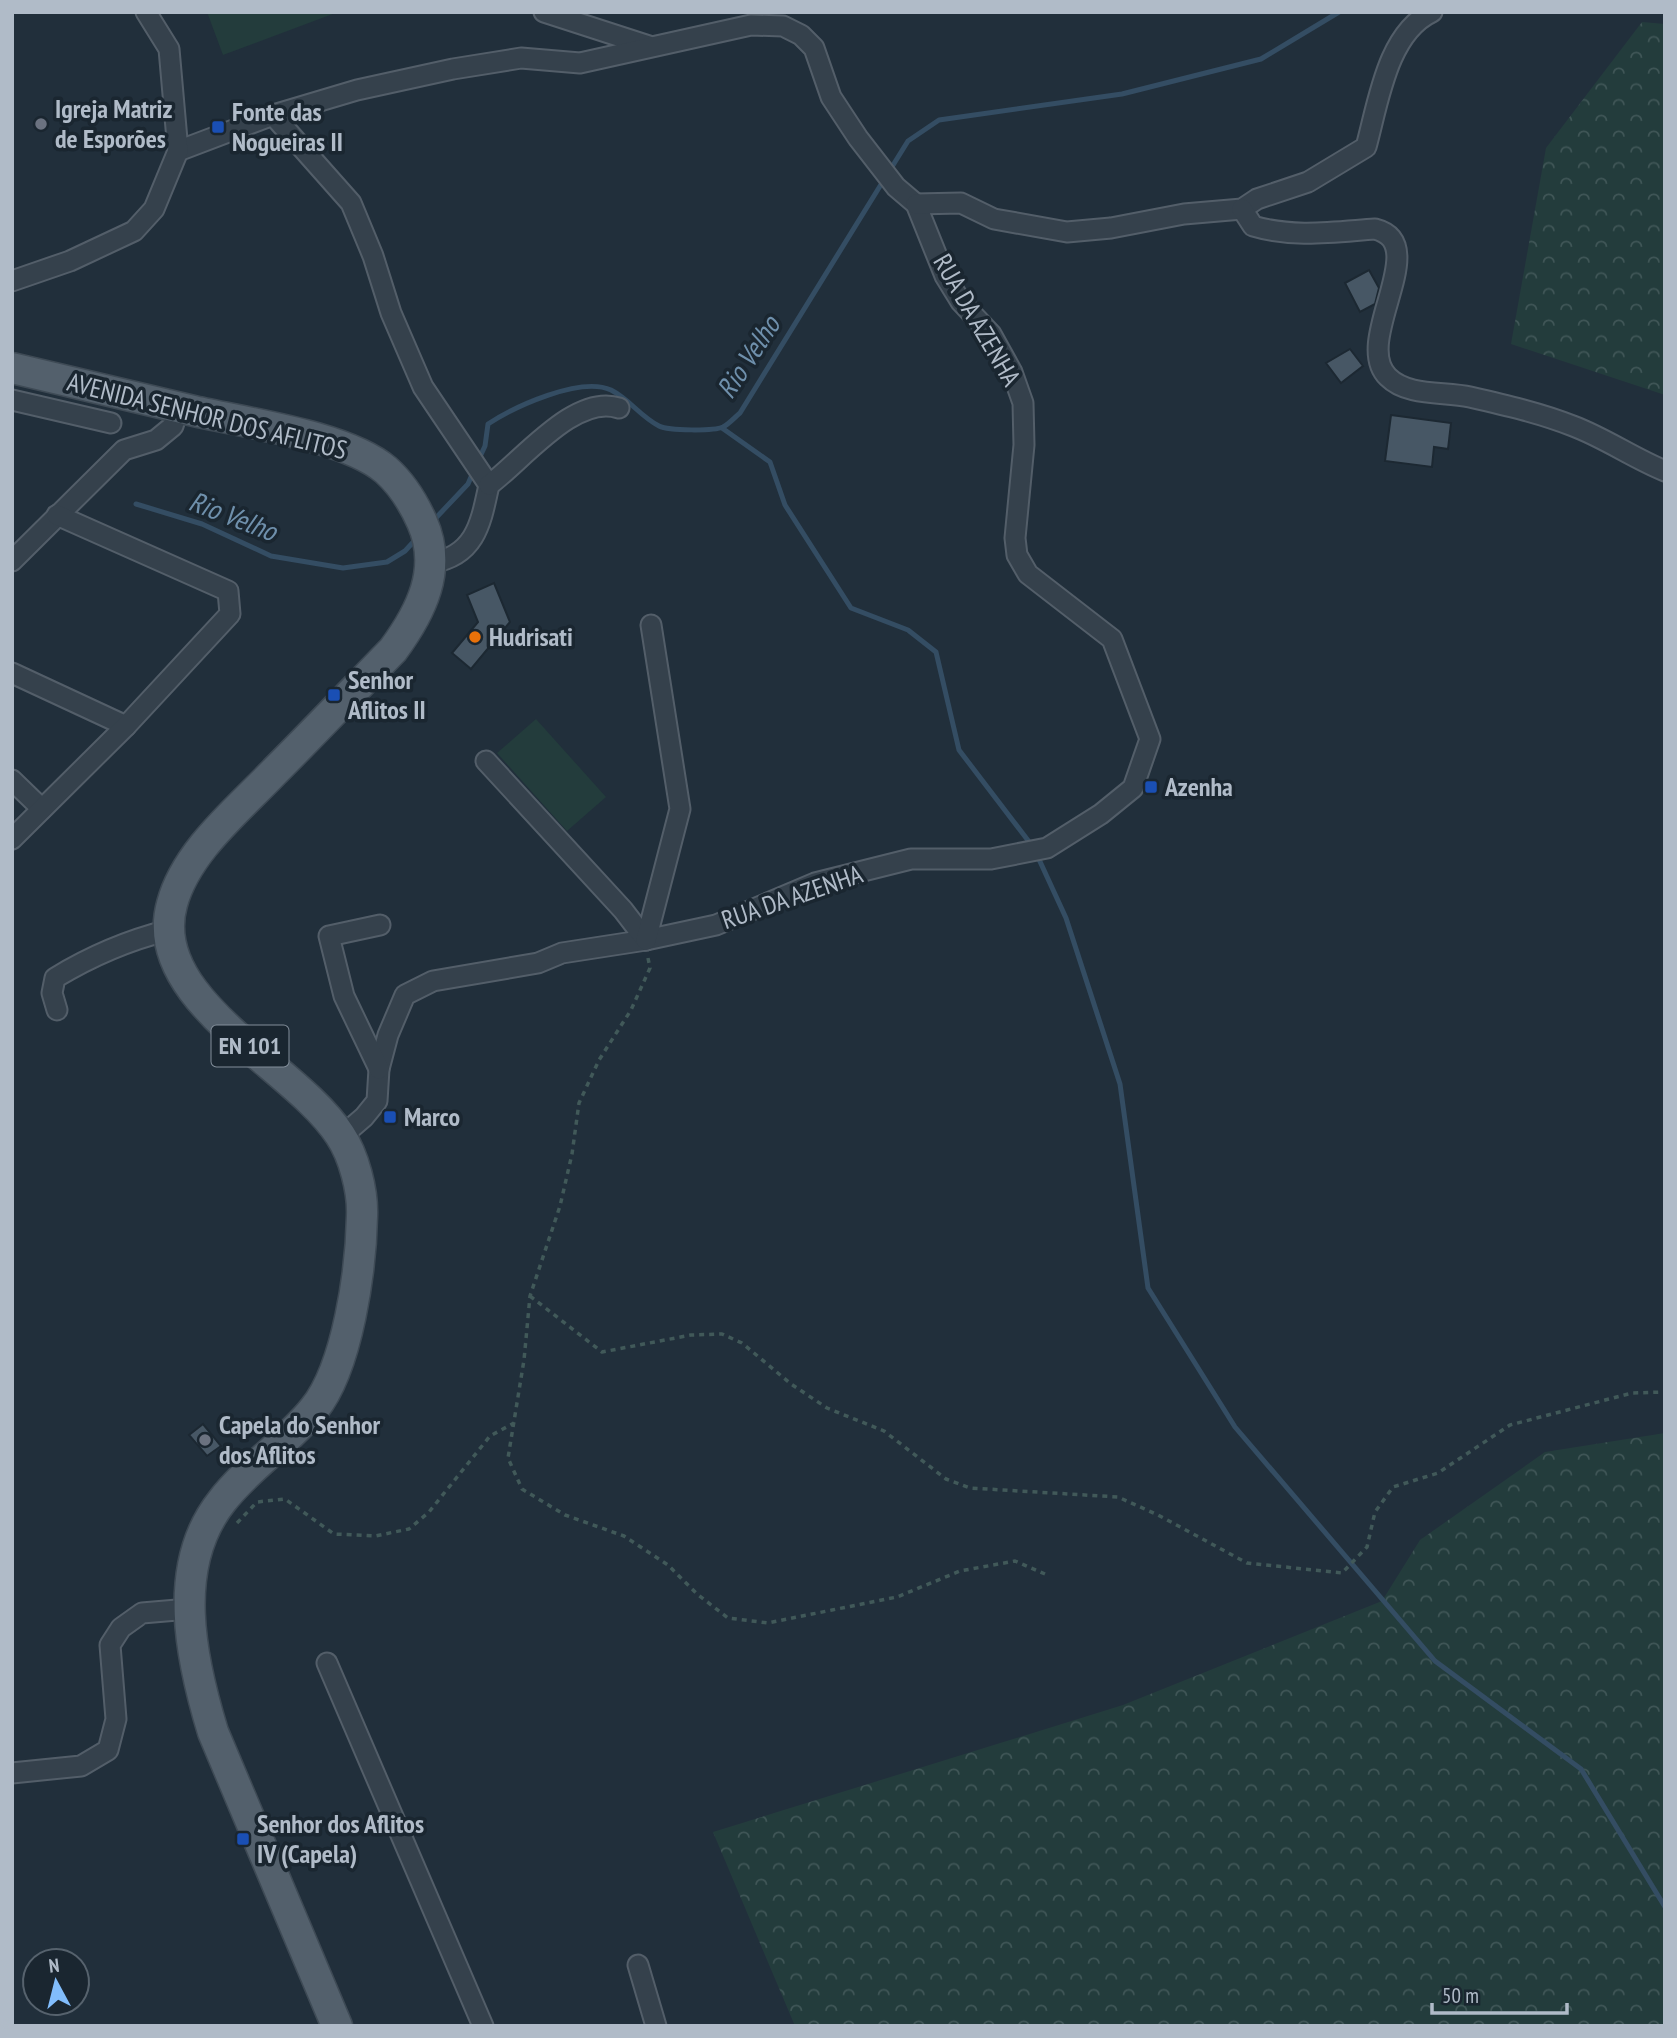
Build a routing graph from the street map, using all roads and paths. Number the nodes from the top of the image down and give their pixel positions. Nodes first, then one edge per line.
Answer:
1 (146, 12) edge
2 (544, 12) edge
3 (1432, 12) edge
4 (653, 47) junction
5 (273, 115) junction
6 (178, 150) junction
7 (916, 204) junction
8 (1242, 209) junction
9 (12, 281) edge
10 (12, 368) edge
11 (120, 393) junction
12 (12, 400) edge
13 (179, 407) junction
14 (619, 408) dead end
15 (111, 423) junction
16 (124, 450) junction
17 (1665, 471) edge
18 (489, 485) junction
19 (57, 516) junction
20 (12, 561) edge
21 (431, 563) junction
22 (651, 625) dead end
23 (12, 673) edge
24 (126, 726) junction
25 (486, 761) dead end
26 (12, 780) edge
27 (42, 809) junction
28 (12, 839) edge
29 (380, 925) dead end
30 (169, 930) junction
31 (646, 940) junction
32 (57, 1010) dead end
33 (379, 1069) junction
34 (342, 1136) junction
35 (530, 1296) junction
36 (1665, 1392) edge
37 (514, 1423) junction
38 (231, 1530) dead end
39 (1045, 1574) dead end
40 (189, 1609) junction
41 (327, 1663) dead end
42 (12, 1773) edge
43 (638, 1965) dead end
44 (337, 2026) edge
45 (483, 2026) edge
46 (656, 2026) edge

1 - 6 street
2 - 4 street
3 - 8 street
4 - 5 street
4 - 7 street
5 - 6 street
5 - 18 street
6 - 9 street
7 - 8 street
7 - 31 street, RUA DA AZENHA
8 - 17 street
10 - 11 main road, AVENIDA SENHOR DOS AFLITOS / EN 101
11 - 13 main road, AVENIDA SENHOR DOS AFLITOS / EN 101
11 - 15 street
12 - 15 street
13 - 16 street
13 - 21 main road, AVENIDA SENHOR DOS AFLITOS / EN 101
14 - 18 street
15 - 16 street
16 - 19 street
18 - 21 street
19 - 20 street
19 - 24 street
21 - 30 main road, AVENIDA SENHOR DOS AFLITOS / EN 101
22 - 31 street
23 - 24 street
24 - 27 street
25 - 31 street
26 - 27 street
27 - 28 street
29 - 33 street
30 - 32 street
30 - 34 main road, AVENIDA SENHOR DOS AFLITOS / EN 101
31 - 33 street, RUA DA AZENHA
31 - 35 path
33 - 34 street, RUA DA AZENHA
34 - 40 main road, AVENIDA SENHOR DOS AFLITOS / EN 101
35 - 36 path
35 - 37 path
37 - 38 path
37 - 39 path
40 - 42 street
40 - 44 main road, AVENIDA SENHOR DOS AFLITOS / EN 101
41 - 45 street
43 - 46 street

